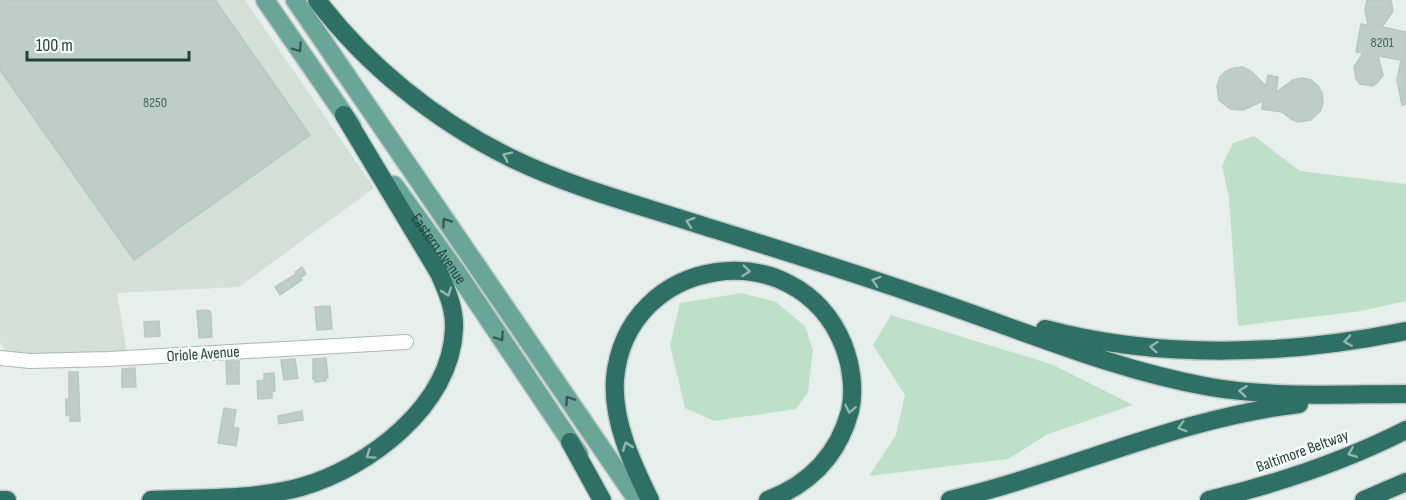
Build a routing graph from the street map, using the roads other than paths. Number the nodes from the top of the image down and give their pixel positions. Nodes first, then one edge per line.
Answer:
1 (265, 0) edge
2 (281, 0) edge
3 (295, 0) edge
4 (317, 0) edge
5 (373, 114) junction
6 (344, 115) junction
7 (916, 294) junction
8 (1406, 331) edge
9 (405, 342) dead end
10 (0, 358) edge
11 (1406, 396) edge
12 (1406, 430) edge
13 (570, 442) junction
14 (1406, 482) edge
15 (0, 500) edge
16 (7, 500) edge
17 (151, 500) edge
18 (602, 500) edge
19 (611, 500) edge
20 (637, 500) edge
21 (650, 500) edge
22 (768, 500) edge
23 (950, 500) edge
24 (1209, 500) edge
25 (1364, 500) edge

1 -> 6 main road, Eastern Avenue
2 - 5 main road
3 - 5 main road, Eastern Avenue
7 -> 4 highway
20 -> 5 main road, Eastern Avenue
6 -> 13 main road, Eastern Avenue
6 -> 17 highway
8 -> 7 highway
11 -> 7 highway
9 - 10 street, Oriole Avenue
11 -> 23 highway
12 -> 24 highway, Baltimore Beltway
13 - 18 highway
13 - 19 main road, Eastern Avenue
14 - 25 highway
15 - 16 highway
21 -> 22 highway

